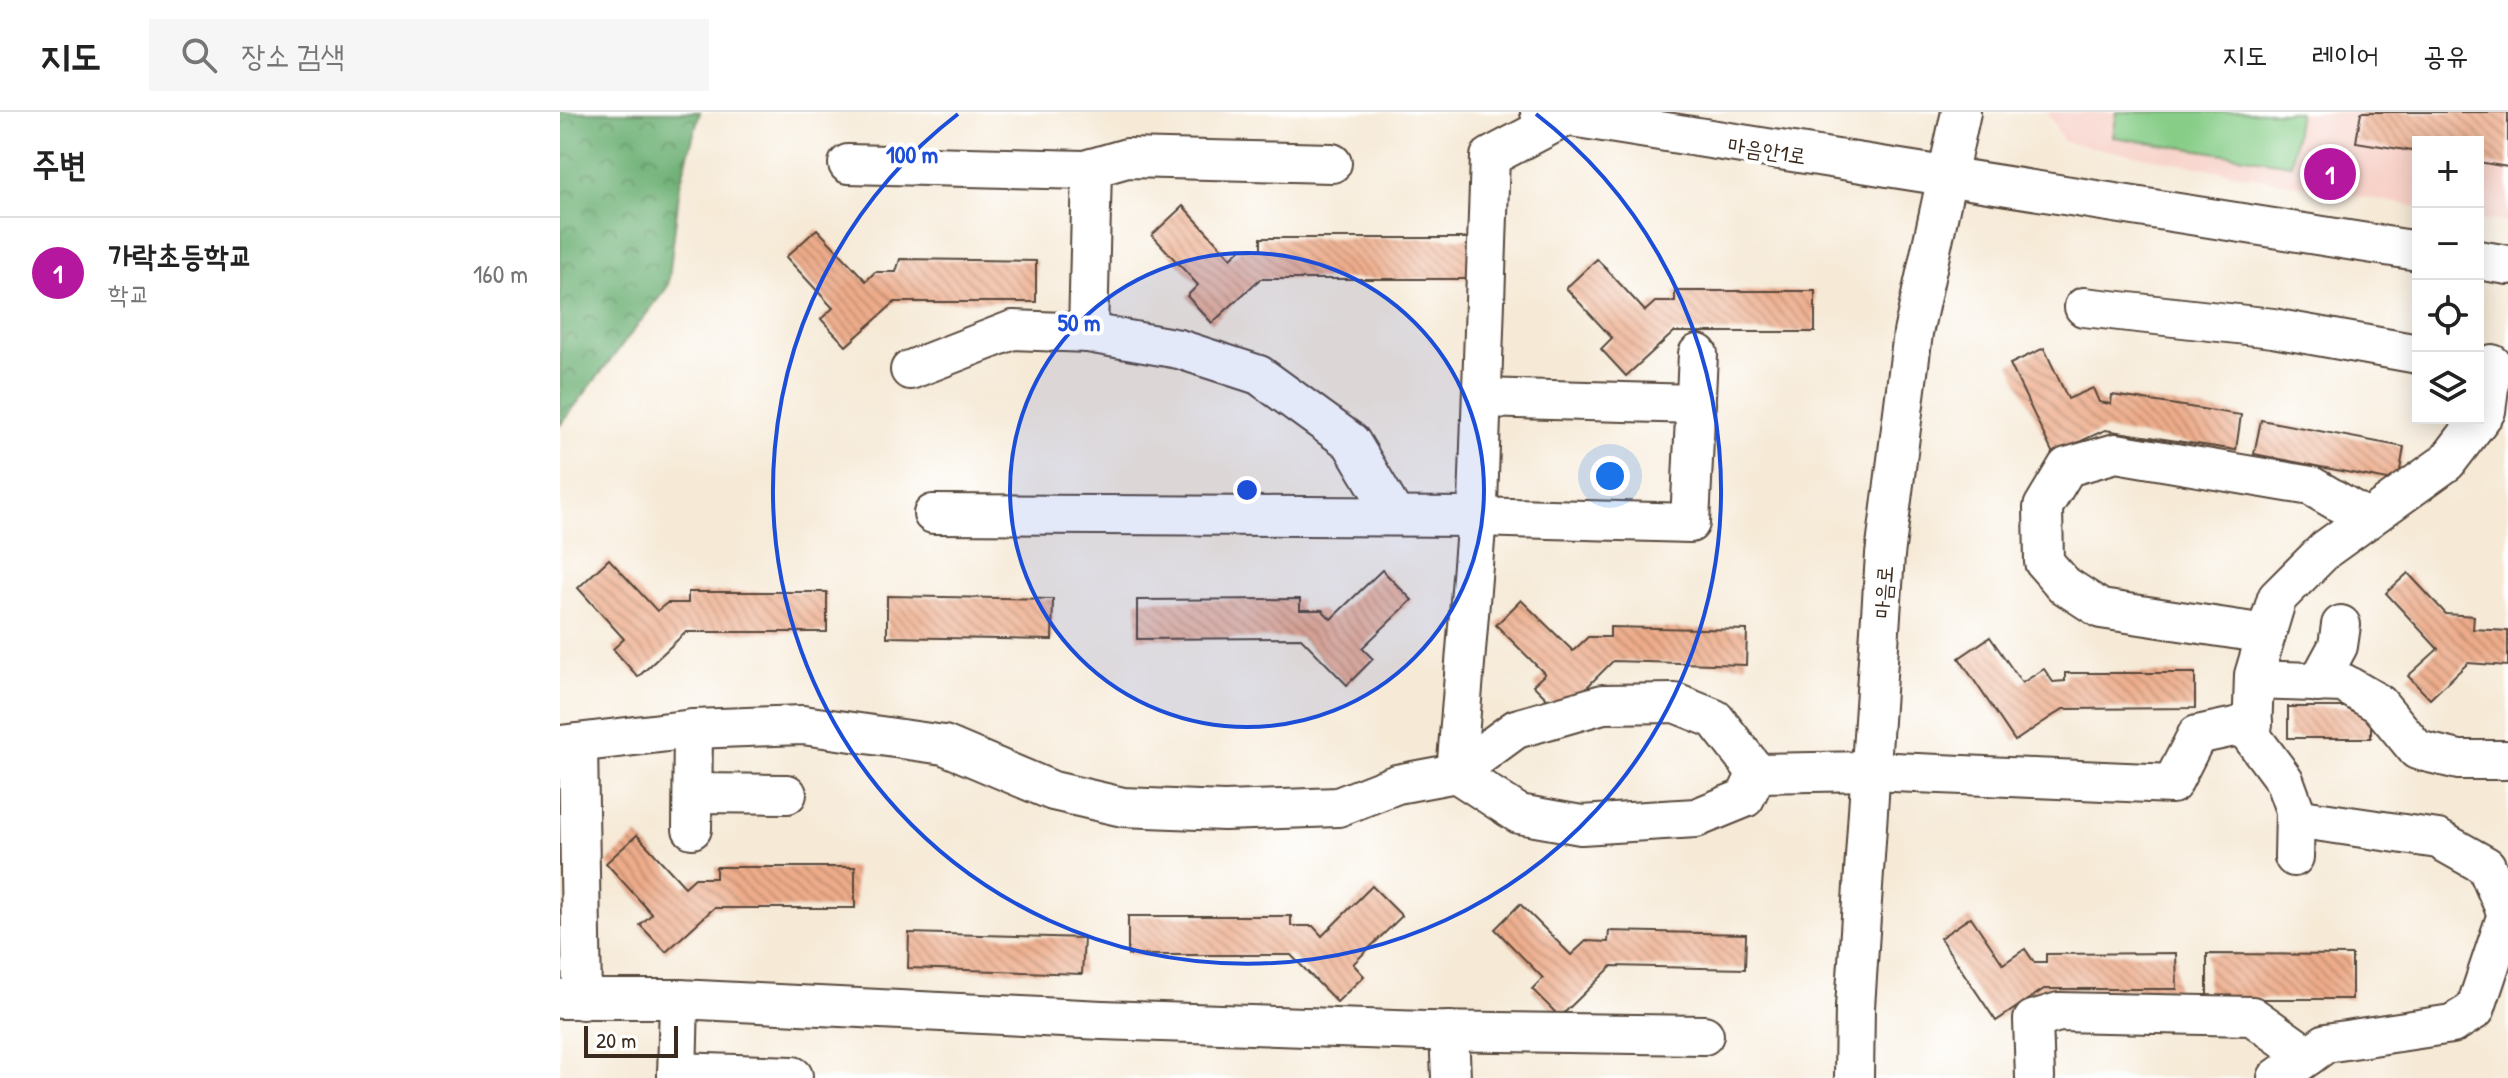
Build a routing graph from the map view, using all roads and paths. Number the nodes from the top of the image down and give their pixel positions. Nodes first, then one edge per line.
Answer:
1 (1961, 112) edge
2 (1553, 114) edge
3 (1332, 163) dead end
4 (848, 164) dead end
5 (1092, 168) junction
6 (1947, 179) junction
7 (2412, 250) edge
8 (2484, 261) edge
9 (2508, 265) edge
10 (2084, 307) dead end
11 (1088, 333) junction
12 (2412, 353) edge
13 (1698, 354) dead end
14 (2493, 364) edge
15 (910, 370) dead end
16 (1482, 398) junction
17 (1696, 404) junction
18 (933, 514) dead end
19 (1395, 516) junction
20 (1477, 517) junction
21 (2368, 519) junction
22 (2341, 625) dead end
23 (2266, 634) junction
24 (2254, 680) junction
25 (2318, 683) junction
26 (2253, 723) junction
27 (693, 729) junction
28 (569, 744) edge
29 (2505, 760) dead end
30 (1871, 771) junction
31 (1456, 773) junction
32 (1757, 773) junction
33 (787, 794) dead end
34 (2295, 818) junction
35 (2294, 857) dead end
36 (679, 999) junction
37 (571, 1000) edge
38 (1449, 1031) junction
39 (1704, 1035) dead end
40 (2308, 1056) junction
41 (677, 1075) edge
42 (793, 1076) edge
43 (1451, 1078) edge
44 (1854, 1078) edge
45 (2035, 1078) edge
46 (2277, 1078) edge

1 - 6 street, 마음로
2 - 6 street, 마음안1로
2 - 16 street
3 - 5 street
4 - 5 street
5 - 11 street
6 - 7 street, 마음안1로
6 - 30 street, 마음로
8 - 9 street
10 - 12 street
11 - 15 street
11 - 19 street
13 - 17 street
14 - 21 street
16 - 17 street
16 - 20 street
17 - 20 street
18 - 19 street
19 - 20 street
20 - 31 street
21 - 23 street
21 - 23 street
22 - 25 street
23 - 24 street
24 - 25 street
24 - 26 street
25 - 29 street
26 - 30 street
26 - 34 street
27 - 28 street
27 - 31 street
27 - 33 street
28 - 37 street
30 - 32 street
30 - 44 street, 마음로
31 - 32 street
31 - 32 street
34 - 35 street
34 - 40 street
36 - 37 street
36 - 38 street
36 - 41 street
38 - 39 street
38 - 43 street
40 - 45 street
40 - 46 street
41 - 42 street

